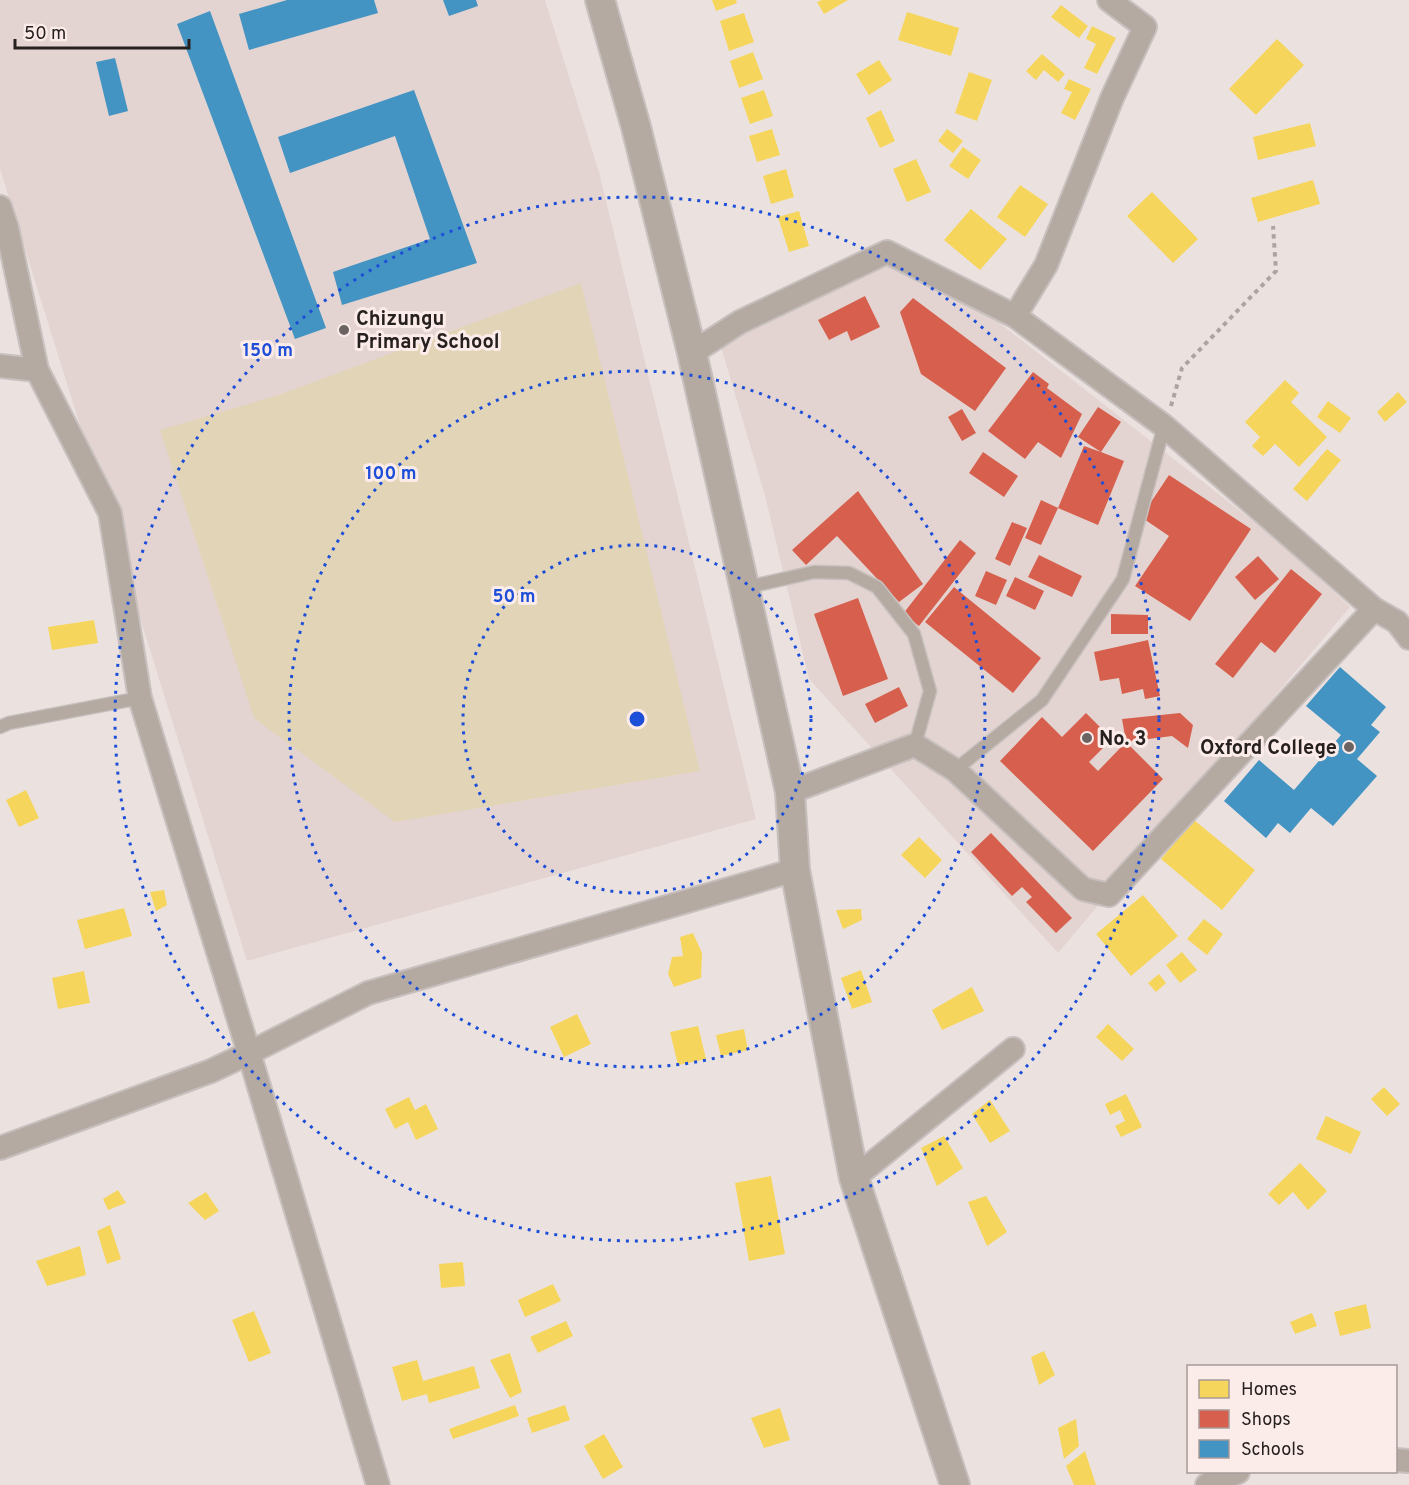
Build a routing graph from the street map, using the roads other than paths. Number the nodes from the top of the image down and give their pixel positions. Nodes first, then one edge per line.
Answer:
1 (600, 0) edge
2 (1109, 0) edge
3 (0, 207) edge
4 (1015, 316) junction
5 (692, 353) junction
6 (0, 366) edge
7 (37, 370) junction
8 (1164, 426) junction
9 (744, 588) junction
10 (1374, 609) junction
11 (1405, 625) edge
12 (140, 698) junction
13 (0, 727) edge
14 (915, 745) junction
15 (955, 770) junction
16 (790, 792) junction
17 (795, 870) junction
18 (1013, 1049) dead end
19 (249, 1053) junction
20 (0, 1148) edge
21 (854, 1178) junction
22 (1237, 1473) edge
23 (378, 1485) edge
24 (955, 1485) edge
25 (1207, 1485) edge

1 - 5 street
2 - 4 street
3 - 7 street
4 - 5 street
4 - 8 street
5 - 9 street
6 - 7 street
7 - 12 street
8 - 10 street
8 - 15 lane
9 - 14 lane
9 - 16 street
10 - 11 street
10 - 15 street
12 - 13 lane
12 - 19 street
14 - 15 street
14 - 16 street
16 - 17 street
17 - 19 street
17 - 21 street
18 - 21 street
19 - 20 street
19 - 23 street
21 - 24 street
22 - 25 street

